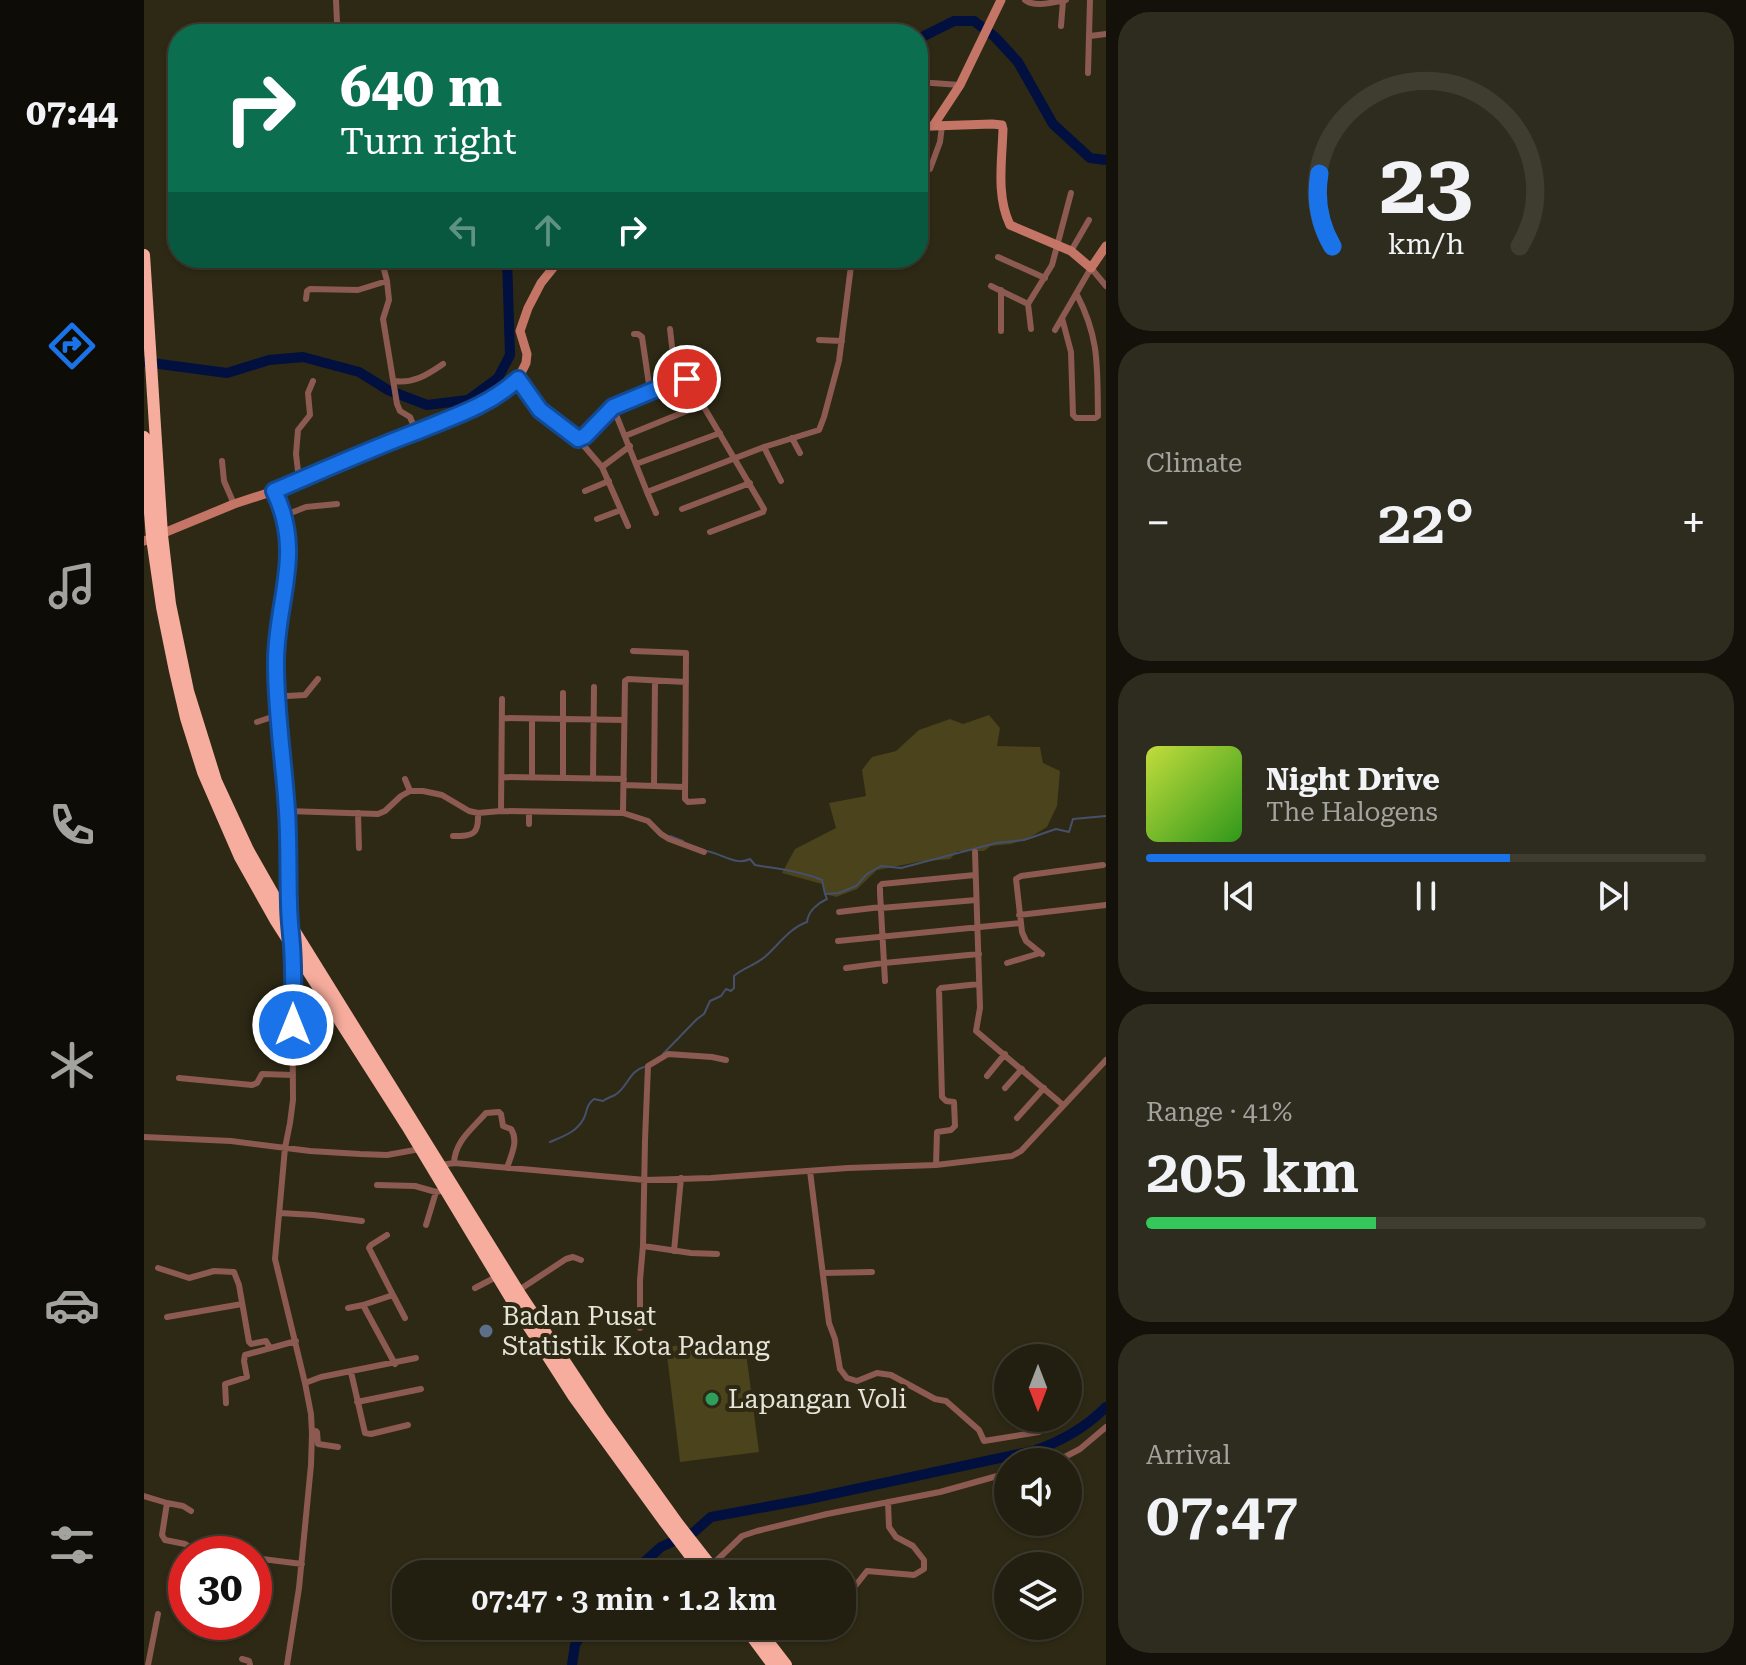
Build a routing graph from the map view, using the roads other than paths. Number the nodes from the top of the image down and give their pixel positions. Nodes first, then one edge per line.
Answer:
1 (336, 0) edge
2 (1001, 0) edge
3 (1025, 0) edge
4 (1064, 0) edge
5 (1090, 0) edge
6 (338, 24) edge
7 (1061, 26) dead end
8 (1106, 34) edge
9 (1090, 36) junction
10 (1088, 73) dead end
11 (928, 83) edge
12 (960, 85) junction
13 (928, 126) edge
14 (938, 126) junction
15 (930, 169) dead end
16 (1071, 193) dead end
17 (1089, 220) dead end
18 (1058, 245) junction
19 (1106, 246) edge
20 (1071, 251) junction
21 (144, 255) edge
22 (998, 257) dead end
23 (384, 268) edge
24 (553, 268) edge
25 (851, 268) edge
26 (1091, 268) junction
27 (1045, 278) junction
28 (387, 281) junction
29 (991, 286) dead end
30 (1106, 286) edge
31 (1001, 290) junction
32 (1077, 295) junction
33 (306, 299) dead end
34 (1028, 304) junction
35 (1062, 318) junction
36 (670, 329) dead end
37 (1031, 329) dead end
38 (1055, 330) dead end
39 (1001, 331) dead end
40 (634, 334) dead end
41 (819, 340) dead end
42 (842, 341) junction
43 (443, 364) dead end
44 (518, 379) junction
45 (313, 381) dead end
46 (676, 381) junction
47 (395, 383) junction
48 (650, 391) junction
49 (704, 404) junction
50 (613, 407) junction
51 (416, 431) junction
52 (720, 433) junction
53 (625, 436) junction
54 (144, 437) edge
55 (792, 438) junction
56 (578, 439) junction
57 (630, 446) junction
58 (764, 447) junction
59 (800, 453) dead end
60 (735, 458) junction
61 (222, 461) dead end
62 (636, 464) junction
63 (602, 467) junction
64 (299, 480) junction
65 (609, 481) junction
66 (781, 481) dead end
67 (750, 483) junction
68 (274, 491) junction
69 (585, 491) dead end
70 (647, 492) junction
71 (234, 504) junction
72 (337, 504) dead end
73 (682, 509) dead end
74 (621, 510) junction
75 (656, 513) dead end
76 (283, 516) junction
77 (597, 519) dead end
78 (628, 526) dead end
79 (710, 532) dead end
80 (153, 538) edge
81 (633, 651) dead end
82 (318, 679) dead end
83 (655, 681) junction
84 (686, 682) junction
85 (594, 687) dead end
86 (563, 693) dead end
87 (502, 699) dead end
88 (278, 700) junction
89 (278, 715) junction
90 (502, 718) junction
91 (532, 719) junction
92 (563, 719) junction
93 (594, 720) junction
94 (624, 720) junction
95 (257, 722) dead end
96 (502, 777) junction
97 (532, 778) junction
98 (563, 778) junction
99 (405, 779) dead end
100 (593, 779) junction
101 (624, 782) junction
102 (654, 786) junction
103 (684, 787) junction
104 (410, 791) junction
105 (703, 801) dead end
106 (287, 811) junction
107 (360, 811) junction
108 (501, 811) junction
109 (529, 812) junction
110 (478, 813) junction
111 (623, 813) junction
112 (529, 824) dead end
113 (453, 836) dead end
114 (359, 848) dead end
115 (704, 852) dead end
116 (975, 852) dead end
117 (1103, 865) dead end
118 (975, 875) junction
119 (976, 900) junction
120 (1106, 905) edge
121 (275, 908) junction
122 (881, 908) junction
123 (839, 912) dead end
124 (1019, 915) junction
125 (1020, 923) junction
126 (290, 924) junction
127 (977, 927) junction
128 (882, 937) junction
129 (838, 941) dead end
130 (1028, 942) junction
131 (292, 945) junction
132 (979, 954) junction
133 (1023, 958) junction
134 (884, 963) junction
135 (1007, 963) dead end
136 (846, 968) dead end
137 (885, 981) dead end
138 (979, 984) junction
139 (1005, 1054) junction
140 (726, 1060) dead end
141 (1104, 1065) edge
142 (1022, 1069) junction
143 (293, 1075) junction
144 (987, 1076) dead end
145 (179, 1078) dead end
146 (1005, 1088) dead end
147 (1044, 1088) junction
148 (1063, 1105) junction
149 (1017, 1118) dead end
150 (144, 1137) edge
151 (285, 1148) junction
152 (420, 1149) junction
153 (447, 1164) junction
154 (936, 1165) junction
155 (507, 1168) junction
156 (810, 1171) junction
157 (681, 1178) junction
158 (645, 1180) junction
159 (377, 1185) dead end
160 (440, 1191) junction
161 (280, 1213) junction
162 (362, 1221) dead end
163 (426, 1225) dead end
164 (387, 1235) dead end
165 (643, 1246) junction
166 (674, 1251) junction
167 (717, 1254) dead end
168 (581, 1260) dead end
169 (496, 1267) junction
170 (158, 1268) dead end
171 (872, 1272) dead end
172 (823, 1273) junction
173 (475, 1288) dead end
174 (518, 1291) junction
175 (393, 1295) junction
176 (242, 1304) junction
177 (363, 1305) junction
178 (348, 1308) dead end
179 (167, 1317) dead end
180 (405, 1318) dead end
181 (640, 1328) dead end
182 (296, 1341) junction
183 (270, 1348) junction
184 (416, 1358) dead end
185 (395, 1364) junction
186 (351, 1372) junction
187 (305, 1383) junction
188 (421, 1389) dead end
189 (357, 1402) junction
190 (226, 1403) dead end
191 (408, 1425) dead end
192 (1106, 1427) edge
193 (1039, 1432) dead end
194 (312, 1434) junction
195 (338, 1447) dead end
196 (1081, 1448) edge
197 (994, 1477) edge
198 (144, 1496) edge
199 (888, 1502) junction
200 (167, 1503) junction
201 (191, 1511) dead end
202 (168, 1541) edge
203 (272, 1560) edge
204 (701, 1560) edge
205 (703, 1560) edge
206 (716, 1560) edge
207 (302, 1564) junction
208 (856, 1585) edge
209 (158, 1614) dead end
210 (754, 1640) edge
211 (767, 1640) edge
212 (242, 1659) dead end
213 (148, 1665) edge
214 (250, 1665) edge
215 (287, 1665) edge
216 (773, 1665) edge
217 (786, 1665) edge

1 - 6 street
2 - 12 street
3 - 4 street
4 - 7 street
5 - 9 street
8 - 9 street
9 - 10 street
11 - 12 street
12 - 14 street
13 - 14 street
14 - 15 street
14 - 18 street
16 - 18 street
17 - 20 street
18 - 20 street
18 - 27 street
19 - 26 street
20 - 26 street
21 - 80 highway
22 - 27 street
23 - 28 street
24 - 44 street
25 - 42 street
26 - 30 street
26 - 32 street
27 - 34 street
28 - 33 street
28 - 47 street
29 - 31 street
31 - 34 street
31 - 39 street
32 - 35 street
32 - 35 street
34 - 37 street
35 - 38 street
36 - 46 street
40 - 48 street
41 - 42 street
42 - 55 street
43 - 47 street
44 - 51 street
44 - 56 street
45 - 64 street
46 - 48 street
46 - 49 street
47 - 51 street
48 - 50 street
49 - 52 street
49 - 53 street
50 - 53 street
50 - 56 street
51 - 64 street
52 - 60 street
52 - 62 street
53 - 57 street
54 - 80 highway
55 - 58 street
55 - 59 street
56 - 63 street
57 - 62 street
57 - 63 street
58 - 60 street
58 - 66 street
60 - 67 street
60 - 70 street
61 - 71 street
62 - 70 street
63 - 65 street
64 - 68 street
65 - 69 street
65 - 74 street
67 - 73 street
67 - 79 street
68 - 71 street
68 - 76 street
70 - 75 street
71 - 80 street
72 - 76 street
74 - 77 street
74 - 78 street
76 - 88 street
80 - 121 highway
81 - 84 street
82 - 88 street
83 - 84 street
83 - 94 street
83 - 102 street
84 - 103 street
85 - 93 street
86 - 92 street
87 - 90 street
88 - 89 street
89 - 95 street
89 - 106 street
90 - 91 street
90 - 96 street
91 - 92 street
91 - 97 street
92 - 93 street
92 - 98 street
93 - 94 street
93 - 100 street
94 - 101 street
96 - 97 street
96 - 108 street
97 - 98 street
98 - 100 street
99 - 104 street
100 - 101 street
101 - 102 street
101 - 111 street
102 - 103 street
103 - 105 street
104 - 107 street
104 - 110 street
106 - 107 street
106 - 126 street
107 - 114 street
108 - 109 street
108 - 110 street
109 - 111 street
109 - 112 street
110 - 113 street
111 - 115 street
116 - 118 street
117 - 124 street
118 - 119 street
118 - 122 street
119 - 122 street
119 - 127 street
120 - 124 street
121 - 126 highway
121 - 131 highway
122 - 123 street
122 - 128 street
124 - 125 street
125 - 127 street
125 - 130 street
126 - 131 street
126 - 153 highway
127 - 128 street
127 - 132 street
128 - 129 street
128 - 134 street
130 - 133 street
130 - 133 street
131 - 143 street
131 - 152 highway
132 - 134 street
132 - 138 street
133 - 135 street
134 - 136 street
134 - 137 street
138 - 139 street
138 - 154 street
139 - 142 street
139 - 144 street
140 - 158 street
141 - 148 street
142 - 146 street
142 - 147 street
143 - 145 street
143 - 151 street
147 - 148 street
147 - 149 street
148 - 154 street
150 - 151 street
151 - 152 street
151 - 161 street
152 - 160 highway
153 - 155 street
153 - 155 street
153 - 169 highway
154 - 156 street
155 - 158 street
156 - 157 street
156 - 172 street
157 - 158 street
157 - 166 street
158 - 165 street
159 - 160 street
160 - 163 street
160 - 169 highway
161 - 162 street
161 - 182 street
164 - 175 street
165 - 166 street
165 - 181 street
166 - 167 street
168 - 174 street
169 - 173 street
169 - 174 highway
169 - 204 highway
170 - 176 street
171 - 172 street
172 - 193 street
174 - 205 highway
175 - 177 street
175 - 180 street
176 - 179 street
176 - 183 street
177 - 178 street
177 - 185 street
182 - 183 street
182 - 187 street
183 - 190 street
184 - 185 street
185 - 186 street
186 - 187 street
186 - 189 street
187 - 194 street
188 - 189 street
189 - 191 street
192 - 196 street
194 - 195 street
194 - 207 street
197 - 199 street
198 - 200 street
199 - 206 street
199 - 208 street
200 - 201 street
200 - 202 street
203 - 207 street
207 - 215 street
209 - 213 street
210 - 216 highway
211 - 217 highway
212 - 214 street

